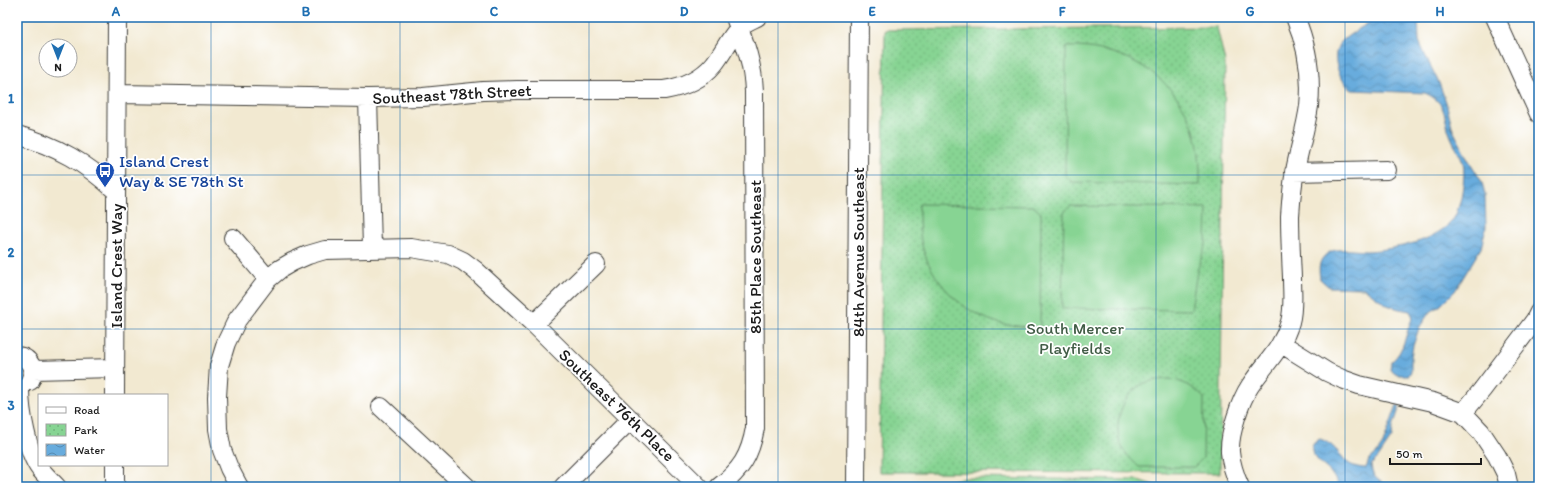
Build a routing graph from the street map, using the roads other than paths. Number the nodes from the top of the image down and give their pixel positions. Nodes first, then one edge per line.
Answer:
1 (117, 17) edge
2 (757, 17) edge
3 (859, 17) edge
4 (1296, 17) edge
5 (1495, 17) edge
6 (737, 22) edge
7 (117, 94) junction
8 (368, 98) junction
9 (1539, 114) edge
10 (17, 135) edge
11 (1386, 170) dead end
12 (1294, 172) junction
13 (116, 191) junction
14 (233, 238) dead end
15 (372, 248) junction
16 (596, 264) dead end
17 (268, 279) junction
18 (1539, 312) edge
19 (534, 324) junction
20 (1282, 344) junction
21 (17, 356) edge
22 (115, 368) junction
23 (33, 370) junction
24 (18, 389) edge
25 (115, 394) edge
26 (382, 408) dead end
27 (1463, 413) junction
28 (631, 419) junction
29 (38, 465) edge
30 (38, 466) edge
31 (115, 466) edge
32 (57, 487) edge
33 (115, 487) edge
34 (239, 487) edge
35 (468, 487) edge
36 (563, 487) edge
37 (699, 487) edge
38 (719, 487) edge
39 (856, 487) edge
40 (1240, 487) edge
41 (1509, 487) edge

1 - 7 street, Island Crest Way
2 - 6 street, Southeast 78th Street
3 - 39 street, 84th Avenue Southeast
4 - 12 street
5 - 9 street
6 - 8 street, Southeast 78th Street
6 - 38 street, 85th Place Southeast
7 - 8 street, Southeast 78th Street
7 - 13 street, Island Crest Way
8 - 15 street
10 - 13 street
11 - 12 street
12 - 20 street
13 - 22 street, Island Crest Way
14 - 17 street
15 - 17 street, Southeast 76th Place
15 - 19 street, Southeast 76th Place
16 - 19 street
17 - 34 street, Southeast 76th Place
18 - 27 street
19 - 28 street, Southeast 76th Place
20 - 27 street
20 - 40 street
21 - 23 street
22 - 23 street
22 - 25 street, Island Crest Way
23 - 24 street
24 - 29 street
26 - 35 street
27 - 41 street
28 - 36 street
28 - 37 street, Southeast 76th Place
30 - 32 street
31 - 33 street

